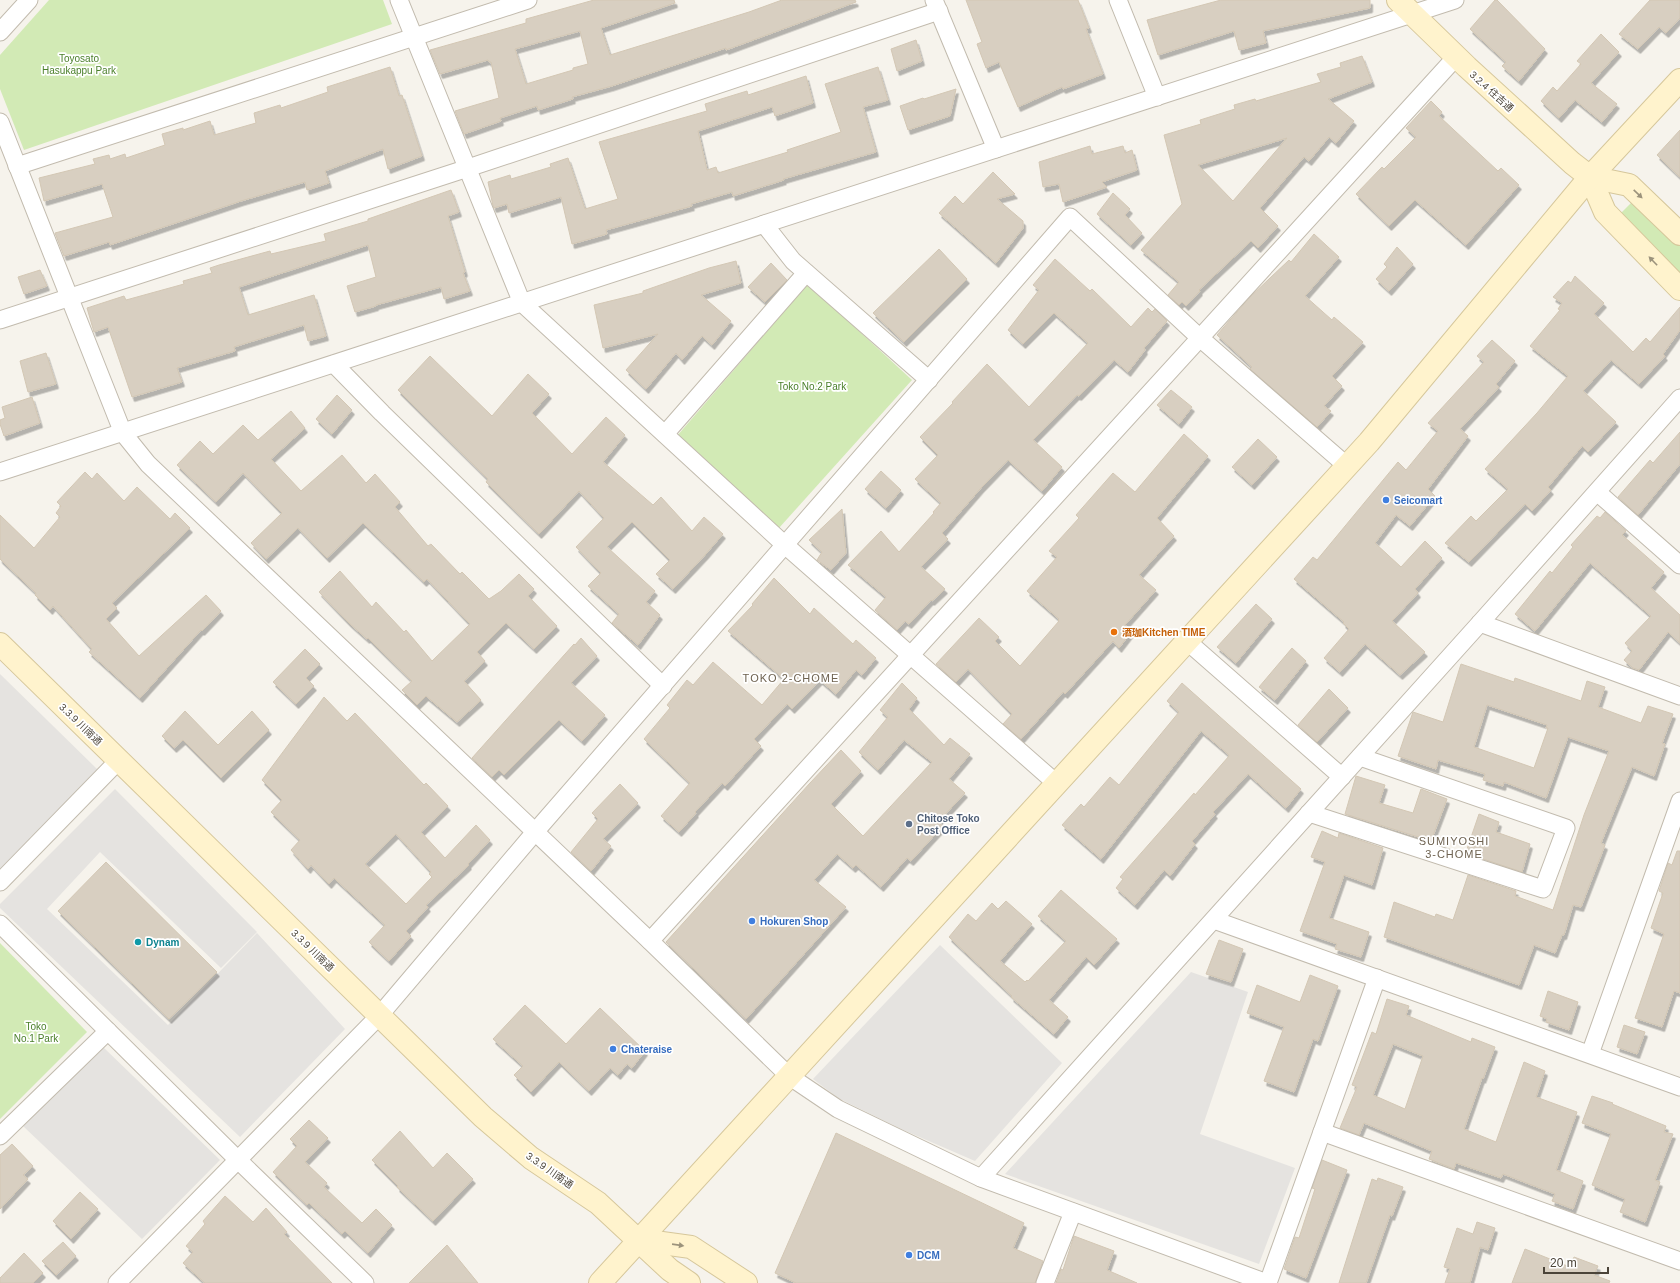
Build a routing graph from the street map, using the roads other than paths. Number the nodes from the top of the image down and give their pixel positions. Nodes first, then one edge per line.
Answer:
1 (29, 0) edge
2 (399, 0) edge
3 (528, 0) edge
4 (1118, 0) edge
5 (1455, 0) edge
6 (937, 6) edge
7 (1405, 7) edge
8 (0, 32) edge
9 (414, 37) junction
10 (1456, 57) junction
11 (1680, 80) edge
12 (1158, 97) junction
13 (0, 122) edge
14 (996, 149) junction
15 (17, 166) junction
16 (468, 168) junction
17 (1590, 177) junction
18 (764, 224) junction
19 (1680, 234) edge
20 (806, 273) junction
21 (1680, 289) edge
22 (69, 297) junction
23 (522, 303) junction
24 (0, 320) edge
25 (1200, 338) junction
26 (334, 364) junction
27 (929, 380) junction
28 (1680, 398) edge
29 (123, 433) junction
30 (664, 434) junction
31 (1347, 466) junction
32 (0, 472) edge
33 (1597, 492) junction
34 (785, 545) junction
35 (1680, 565) edge
36 (1480, 624) junction
37 (1188, 642) junction
38 (0, 644) edge
39 (911, 656) junction
40 (663, 686) junction
41 (1680, 696) edge
42 (1360, 758) junction
43 (119, 760) junction
44 (1342, 777) junction
45 (1056, 783) junction
46 (1680, 802) edge
47 (1309, 813) junction
48 (535, 832) junction
49 (0, 882) edge
50 (1214, 920) junction
51 (0, 924) edge
52 (650, 941) junction
53 (1378, 978) junction
54 (380, 1016) junction
55 (108, 1031) junction
56 (1590, 1054) junction
57 (789, 1076) junction
58 (1680, 1086) edge
59 (1322, 1132) junction
60 (0, 1136) edge
61 (238, 1160) junction
62 (981, 1178) junction
63 (1073, 1212) junction
64 (640, 1240) junction
65 (1680, 1261) edge
66 (117, 1283) edge
67 (364, 1283) edge
68 (600, 1283) edge
69 (689, 1283) edge
70 (746, 1283) edge
71 (1045, 1283) edge
72 (1267, 1283) edge

1 - 8 street
2 - 9 street
3 - 9 street
4 - 12 street
5 - 7 street
6 - 14 street
6 - 16 street
7 - 10 street, 3.2.4 住吉通
7 - 12 street
9 - 15 street
9 - 16 street
10 - 17 street, 3.2.4 住吉通
10 - 25 street
11 - 17 street
12 - 14 street
13 - 15 street
14 - 18 street
15 - 22 street
16 - 22 street
16 - 23 street
17 -> 19 street, 3.2.4 住吉通
21 -> 17 street, 3.2.4 住吉通
17 - 31 street
18 - 20 street
18 - 23 street
20 - 27 street
20 - 30 street
22 - 24 street
22 - 29 street
23 - 26 street
23 - 30 street
25 - 27 street
25 - 31 street
25 - 39 street
26 - 29 street
26 - 40 street
27 - 34 street
28 - 33 street
29 - 32 street
29 - 48 street
30 - 34 street
31 - 37 street
33 - 35 street
33 - 36 street
34 - 39 street
34 - 40 street
36 - 41 street
36 - 42 street
37 - 44 street
37 - 45 street
38 - 43 street, 3.3.9 川南通
39 - 45 street
39 - 52 street
40 - 48 street
42 - 44 street
42 - 47 street
43 - 49 street
43 - 54 street, 3.3.9 川南通
44 - 47 street
45 - 57 street
46 - 56 street
47 - 50 street
48 - 52 street
48 - 54 street
50 - 53 street
50 - 62 street
51 - 55 street
52 - 57 street
53 - 56 street
53 - 59 street
54 - 61 street
54 - 64 street, 3.3.9 川南通
55 - 60 street
55 - 61 street
56 - 58 street
57 - 62 street
57 - 64 street
59 - 65 street
59 - 72 street
61 - 66 street
61 - 67 street
62 - 63 street
63 - 71 street
63 - 72 street
64 - 68 street
64 - 69 street, 3.3.9 川南通
64 -> 70 street

